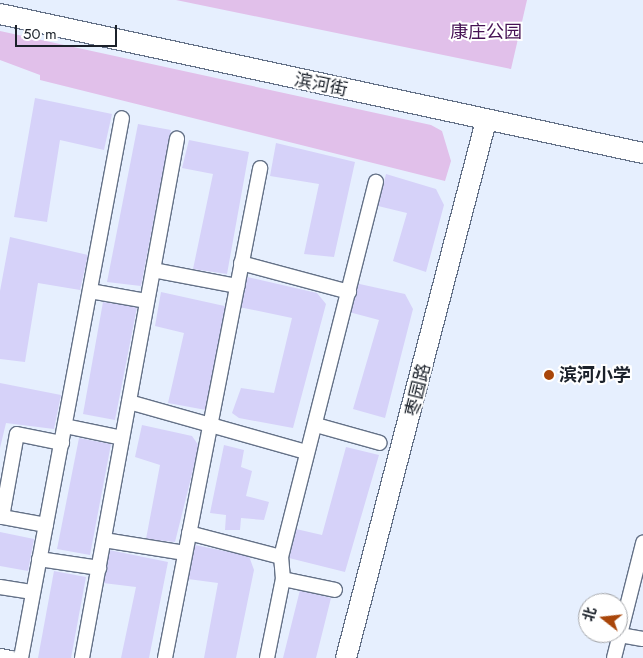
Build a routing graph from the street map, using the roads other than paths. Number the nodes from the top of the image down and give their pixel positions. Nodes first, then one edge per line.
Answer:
1 (0, 14) edge
2 (122, 118) dead end
3 (486, 121) junction
4 (177, 139) dead end
5 (643, 153) edge
6 (260, 168) dead end
7 (376, 182) dead end
8 (241, 263) junction
9 (153, 270) junction
10 (237, 286) junction
11 (90, 292) junction
12 (349, 292) junction
13 (147, 301) junction
14 (129, 402) junction
15 (210, 425) junction
16 (316, 425) junction
17 (65, 426) junction
18 (122, 438) junction
19 (62, 443) junction
20 (380, 443) dead end
21 (306, 452) junction
22 (46, 525) junction
23 (189, 533) junction
24 (104, 540) junction
25 (643, 543) edge
26 (185, 553) junction
27 (281, 557) junction
28 (39, 559) junction
29 (99, 568) junction
30 (282, 579) junction
31 (0, 587) edge
32 (335, 590) dead end
33 (33, 592) junction
34 (628, 603) edge
35 (628, 636) edge
36 (643, 639) edge
37 (618, 643) edge
38 (0, 656) edge
39 (12, 658) edge
40 (21, 658) edge
41 (82, 658) edge
42 (165, 658) edge
43 (267, 658) edge
44 (346, 658) edge
45 (614, 658) edge

1 - 3 street, 滨河街
2 - 11 street
3 - 5 street, 滨河街
3 - 44 street, 枣园路
4 - 9 street
6 - 8 street
7 - 12 street
8 - 10 street
8 - 12 street
9 - 10 street
9 - 13 street
10 - 15 street
11 - 13 street
11 - 17 street
12 - 16 street
13 - 14 street
14 - 15 street
14 - 18 street
15 - 21 street
15 - 23 street
16 - 20 street
16 - 21 street
17 - 18 street
17 - 19 street
18 - 24 street
19 - 22 street
19 - 22 street
21 - 27 street
22 - 28 street
23 - 26 street
23 - 27 street
24 - 26 street
24 - 29 street
25 - 34 street
26 - 42 street
27 - 30 street
28 - 29 street
28 - 33 street
29 - 41 street
30 - 32 street
30 - 43 street
31 - 33 street
33 - 40 street
35 - 36 street
37 - 45 street
38 - 39 street

